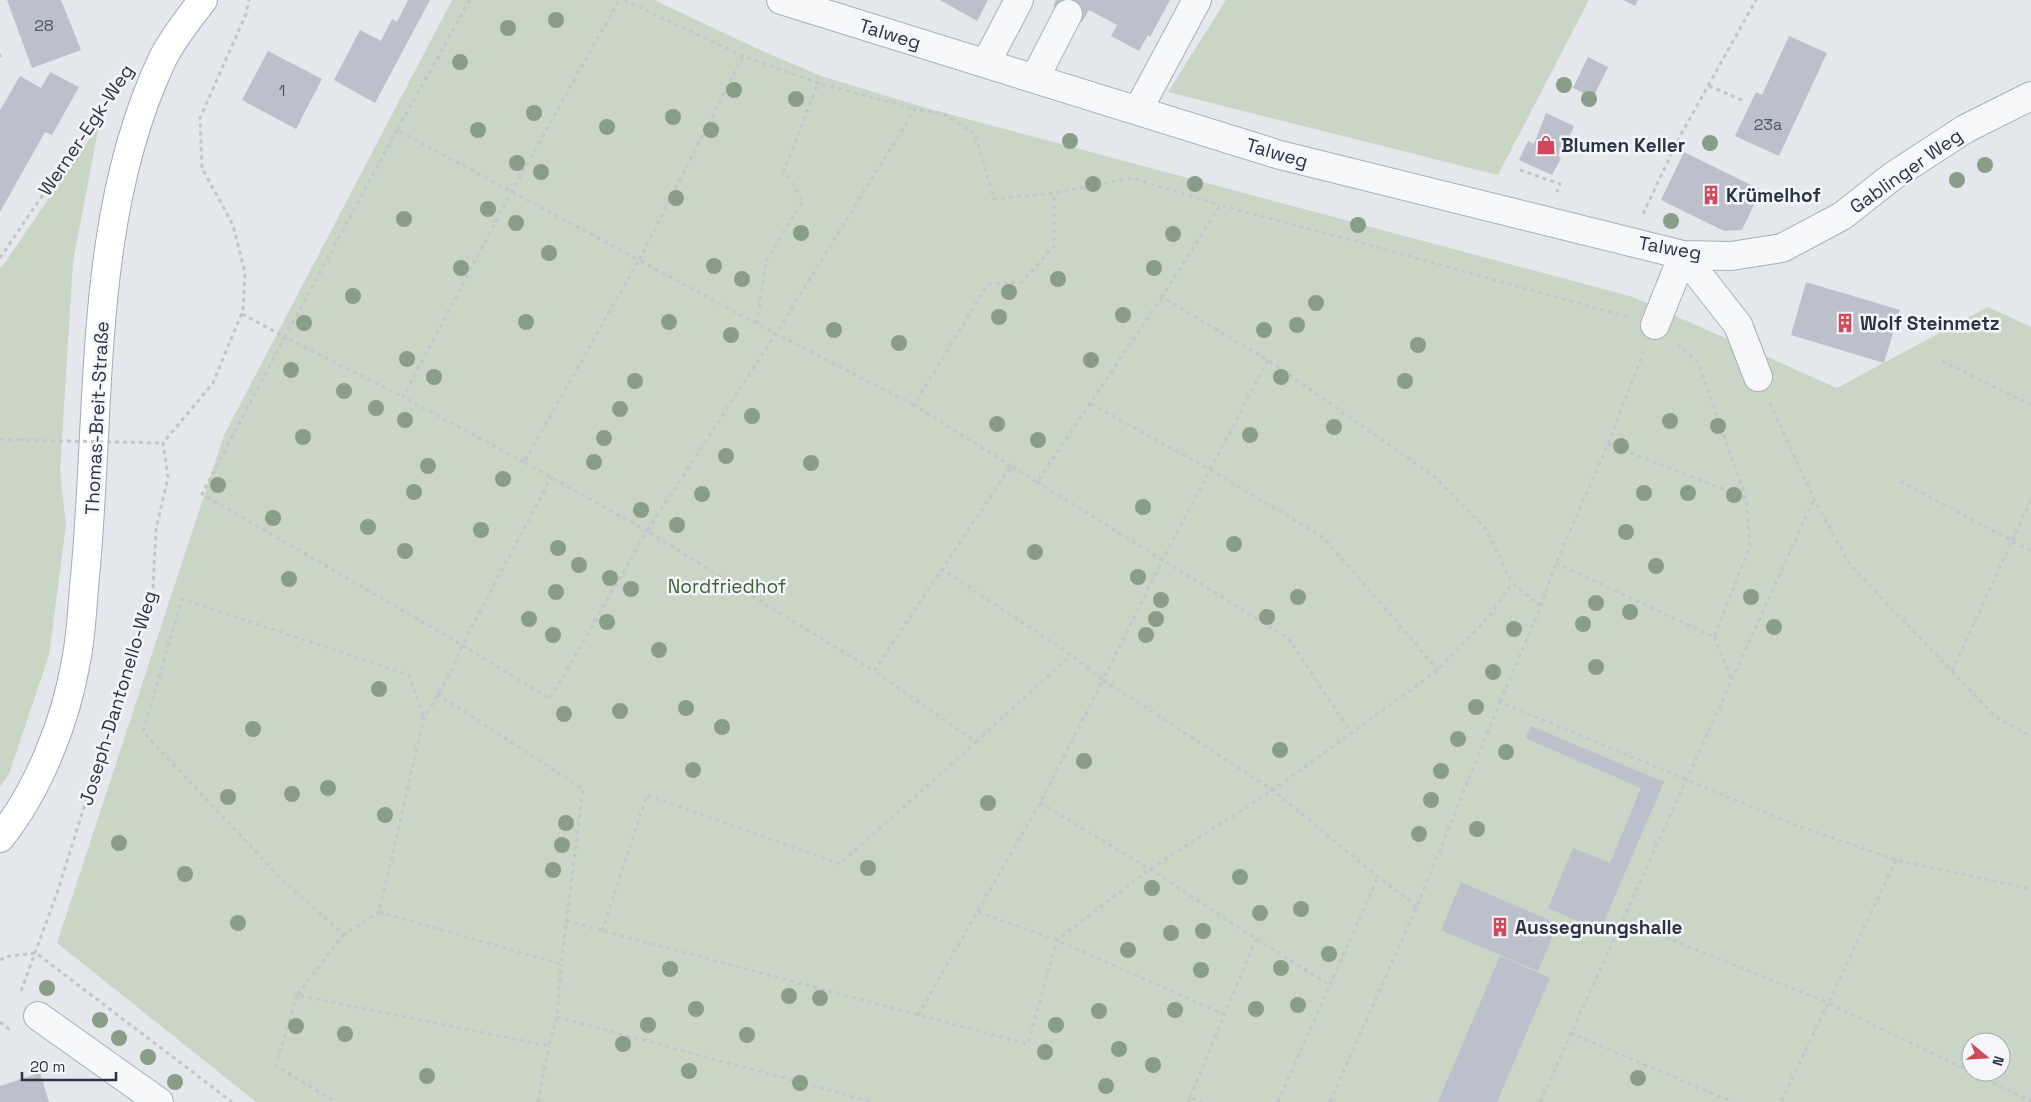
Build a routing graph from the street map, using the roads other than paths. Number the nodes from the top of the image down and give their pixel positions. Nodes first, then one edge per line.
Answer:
1 (203, 0) edge
2 (781, 0) edge
3 (1019, 0) edge
4 (1197, 0) edge
5 (1068, 14) dead end
6 (986, 63) junction
7 (1035, 78) junction
8 (2031, 96) edge
9 (1138, 110) junction
10 (1782, 248) joint
11 (1683, 255) junction
12 (1654, 325) road end
13 (1758, 378) road end
14 (0, 838) edge
15 (38, 1016) dead end
16 (159, 1102) edge

1 - 14 main road, Thomas-Breit-Straße
2 - 6 street, Talweg
3 - 6 street
4 - 9 street
5 - 7 street
6 - 7 street, Talweg
7 - 9 street, Talweg
8 - 10 street, Gablinger Weg
9 - 11 street, Talweg
10 - 11 street, Talweg
11 - 12 street
11 - 13 street
15 - 16 street

